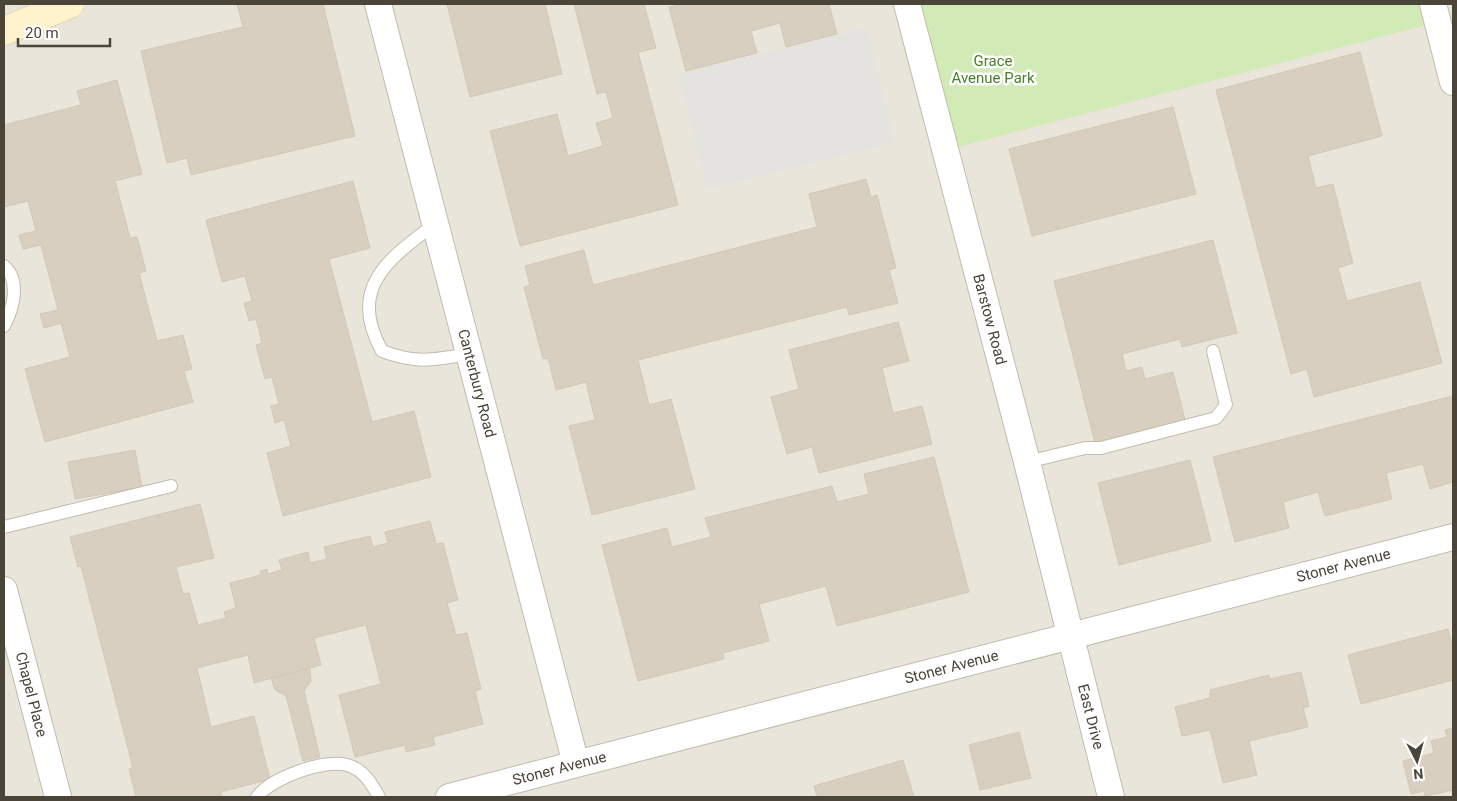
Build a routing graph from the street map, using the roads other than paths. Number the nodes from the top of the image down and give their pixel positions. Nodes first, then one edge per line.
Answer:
1 (70, 4) edge
2 (378, 4) edge
3 (907, 4) edge
4 (1433, 4) edge
5 (4, 30) edge
6 (1453, 82) edge
7 (435, 224) junction
8 (4, 266) edge
9 (4, 326) edge
10 (1213, 351) dead end
11 (469, 354) junction
12 (1027, 462) junction
13 (171, 486) dead end
14 (4, 527) edge
15 (1453, 537) edge
16 (4, 590) edge
17 (1070, 636) junction
18 (576, 764) junction
19 (58, 797) edge
20 (257, 797) edge
21 (379, 797) edge
22 (449, 797) edge
23 (1111, 797) edge

1 - 5 street
2 - 7 street, Canterbury Road
3 - 12 street, Barstow Road
4 - 6 street
7 - 11 street, Canterbury Road
7 - 11 lane
8 - 9 lane
10 - 12 lane
11 - 18 street, Canterbury Road
12 - 17 street, Barstow Road
13 - 14 lane
15 - 17 street, Stoner Avenue
16 - 19 street, Chapel Place
17 - 18 street, Stoner Avenue
17 - 23 street, East Drive
18 - 22 street, Stoner Avenue
20 - 21 lane

